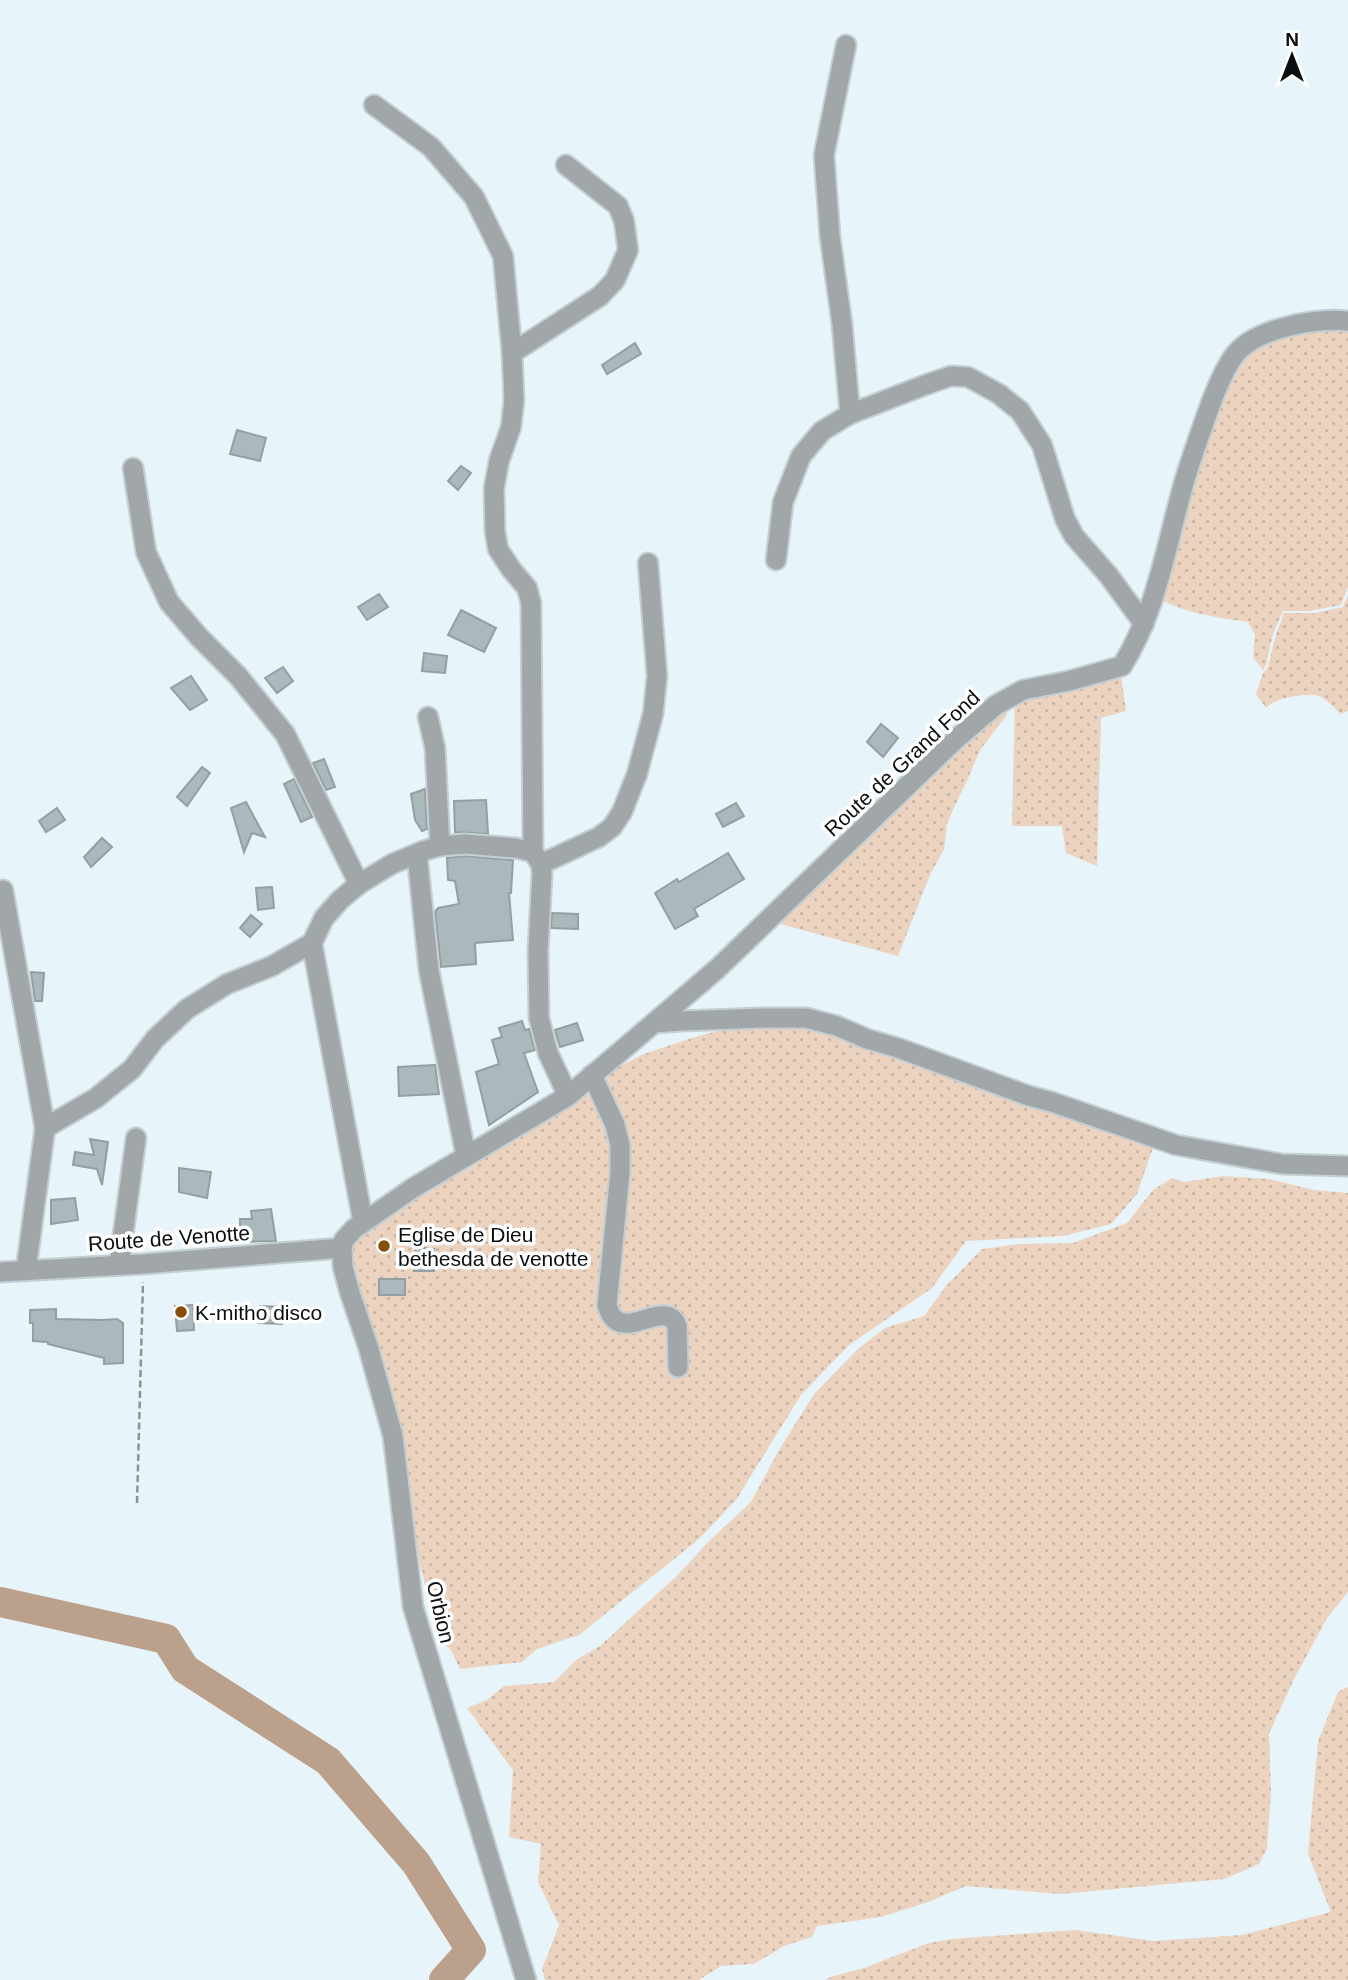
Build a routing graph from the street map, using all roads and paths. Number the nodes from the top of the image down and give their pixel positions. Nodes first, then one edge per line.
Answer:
1 (846, 45) dead end
2 (374, 105) dead end
3 (566, 165) dead end
4 (1348, 321) edge
5 (512, 353) junction
6 (850, 414) junction
7 (134, 468) dead end
8 (776, 560) dead end
9 (648, 563) dead end
10 (1144, 624) junction
11 (428, 717) dead end
12 (440, 846) junction
13 (416, 854) junction
14 (537, 858) junction
15 (359, 884) junction
16 (3, 890) dead end
17 (312, 943) junction
18 (654, 1023) junction
19 (592, 1075) junction
20 (568, 1096) junction
21 (45, 1128) junction
22 (136, 1138) dead end
23 (466, 1156) junction
24 (1348, 1166) edge
25 (363, 1222) junction
26 (342, 1248) junction
27 (143, 1264) junction
28 (119, 1265) junction
29 (26, 1270) junction
30 (0, 1272) edge
31 (678, 1367) dead end
32 (137, 1503) dead end
33 (526, 1980) edge

1 - 6 street
2 - 5 street
3 - 5 street
4 - 10 street, Route de Grand Fond
5 - 14 street
6 - 8 street
6 - 10 street
7 - 15 street
9 - 14 street
10 - 18 street, Route de Grand Fond
11 - 12 street
12 - 13 street
12 - 14 street
13 - 15 street
13 - 23 street
14 - 20 street
15 - 17 street
16 - 21 street
17 - 21 street
17 - 25 street
18 - 19 street, Route de Grand Fond
18 - 24 street
19 - 20 street, Route de Grand Fond
19 - 31 street
20 - 23 street, Route de Grand Fond
21 - 29 street
22 - 28 street
23 - 25 street, Route de Grand Fond
25 - 26 street, Route de Grand Fond
26 - 27 street, Route de Venotte
26 - 33 street, Orbion
27 - 28 street, Route de Venotte
27 - 32 path
28 - 29 street, Route de Venotte
29 - 30 street, Route de Venotte

